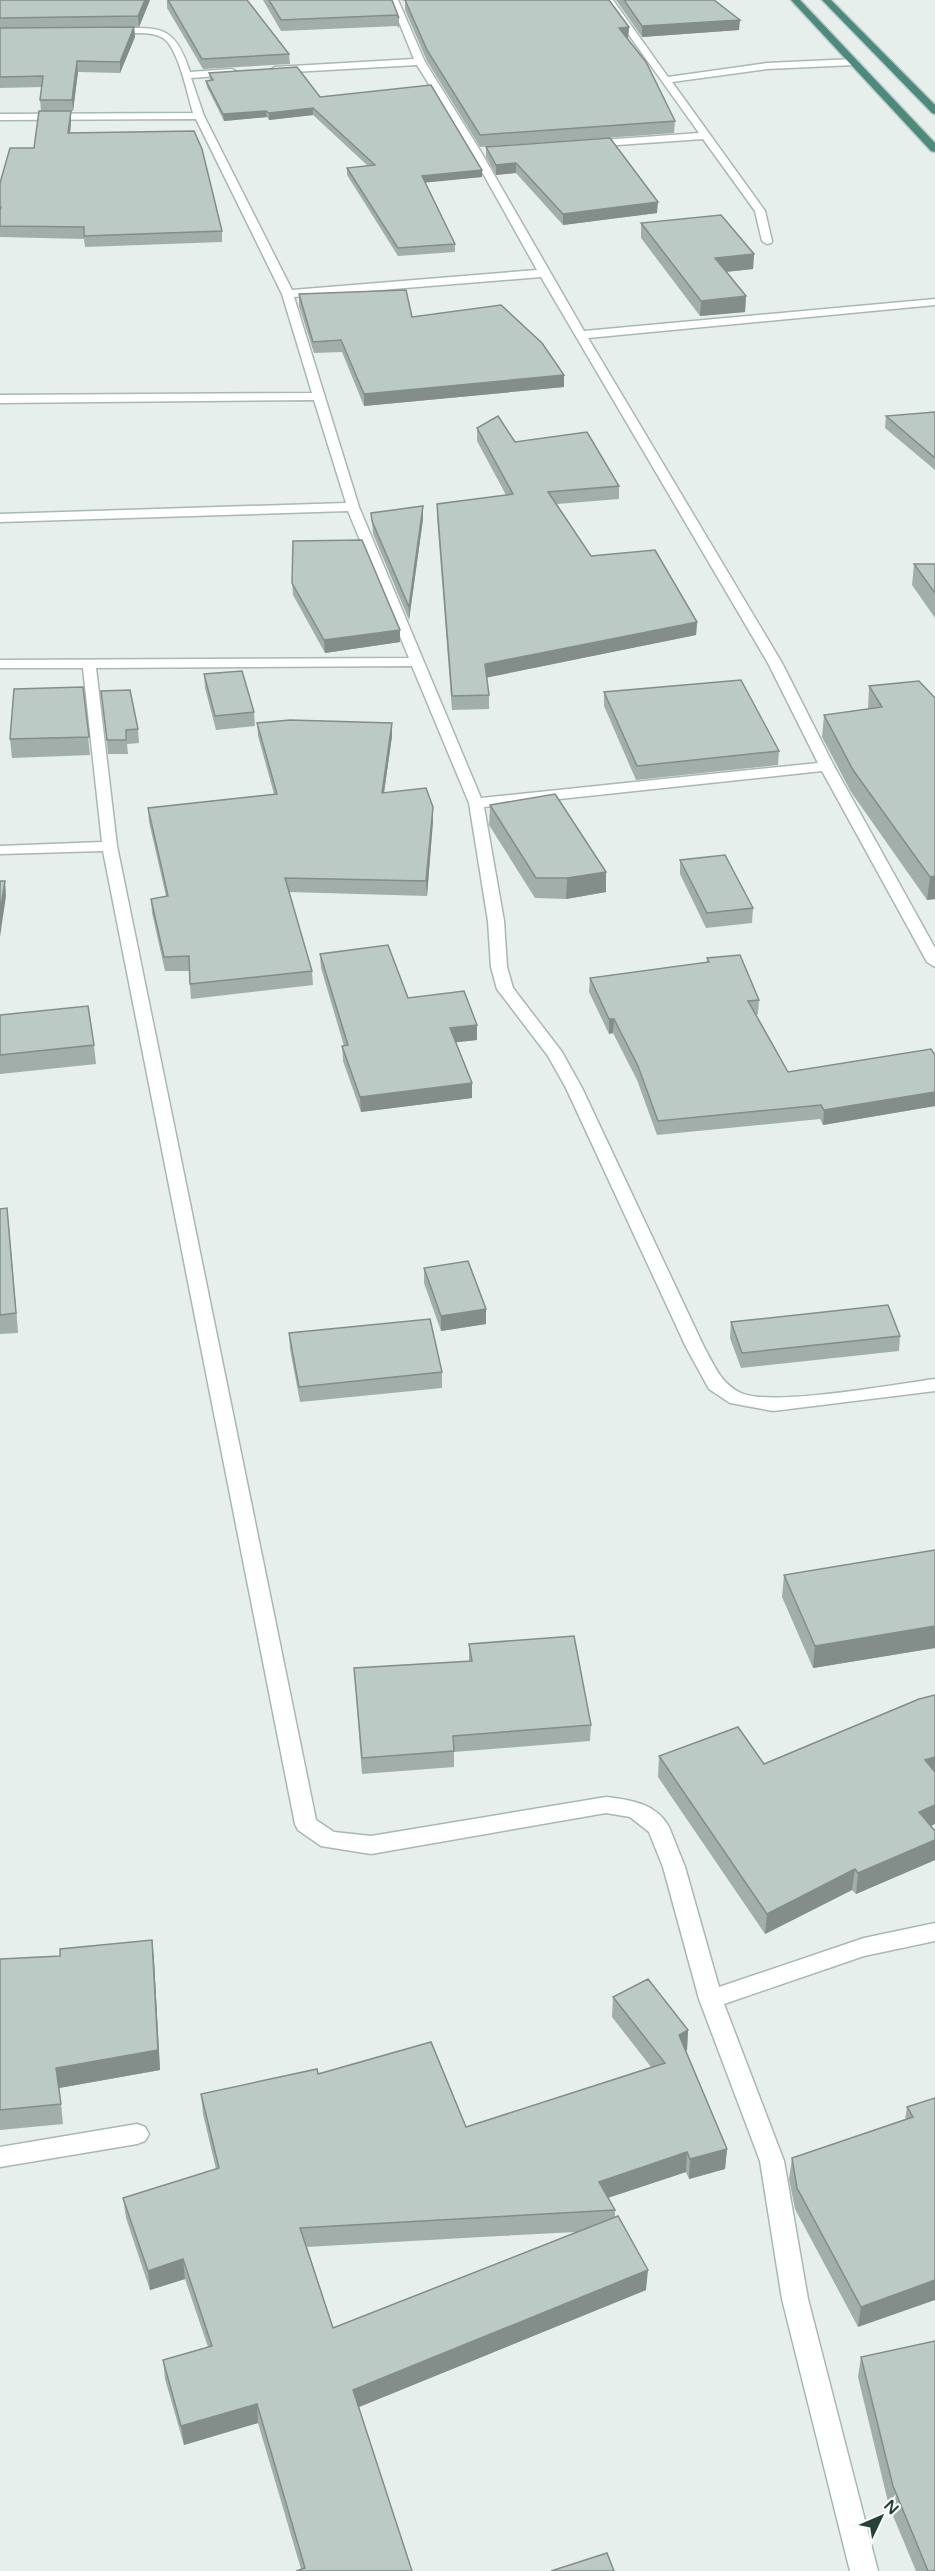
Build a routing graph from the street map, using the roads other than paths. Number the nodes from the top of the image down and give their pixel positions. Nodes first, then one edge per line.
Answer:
1 (608, 0) edge
2 (795, 0) edge
3 (826, 0) edge
4 (400, 4) edge
5 (100, 32) edge
6 (420, 62) junction
7 (854, 62) junction
8 (268, 70) edge
9 (245, 72) edge
10 (187, 75) junction
11 (665, 80) junction
12 (935, 111) edge
13 (199, 116) junction
14 (0, 117) edge
15 (704, 136) junction
16 (578, 145) edge
17 (935, 149) edge
18 (767, 241) dead end
19 (544, 273) junction
20 (288, 294) junction
21 (935, 302) edge
22 (580, 335) junction
23 (318, 396) junction
24 (0, 399) edge
25 (353, 507) junction
26 (0, 518) edge
27 (417, 662) junction
28 (0, 664) edge
29 (89, 664) junction
30 (827, 766) junction
31 (477, 803) junction
32 (110, 846) junction
33 (0, 850) edge
34 (935, 962) edge
35 (935, 1384) edge
36 (935, 1932) edge
37 (711, 1999) junction
38 (137, 2134) dead end
39 (0, 2157) edge
40 (864, 2571) edge

1 - 11 street
2 - 7 highway
3 - 12 highway
4 - 6 street
5 - 10 street
6 - 8 street
6 - 19 street
7 - 11 street
7 - 17 highway
9 - 10 street
10 - 13 street
11 - 15 street
13 - 14 street
13 - 20 street
15 - 16 street
15 - 18 street
19 - 20 street
19 - 22 street
20 - 23 street
21 - 22 street
22 - 30 street
23 - 24 street
23 - 25 street
25 - 26 street
25 - 27 street
27 - 29 street
27 - 31 street
28 - 29 street
29 - 32 street
30 - 31 street
30 - 34 street
31 - 35 street
32 - 33 street
32 - 37 street
36 - 37 street
37 - 40 street
38 - 39 street

